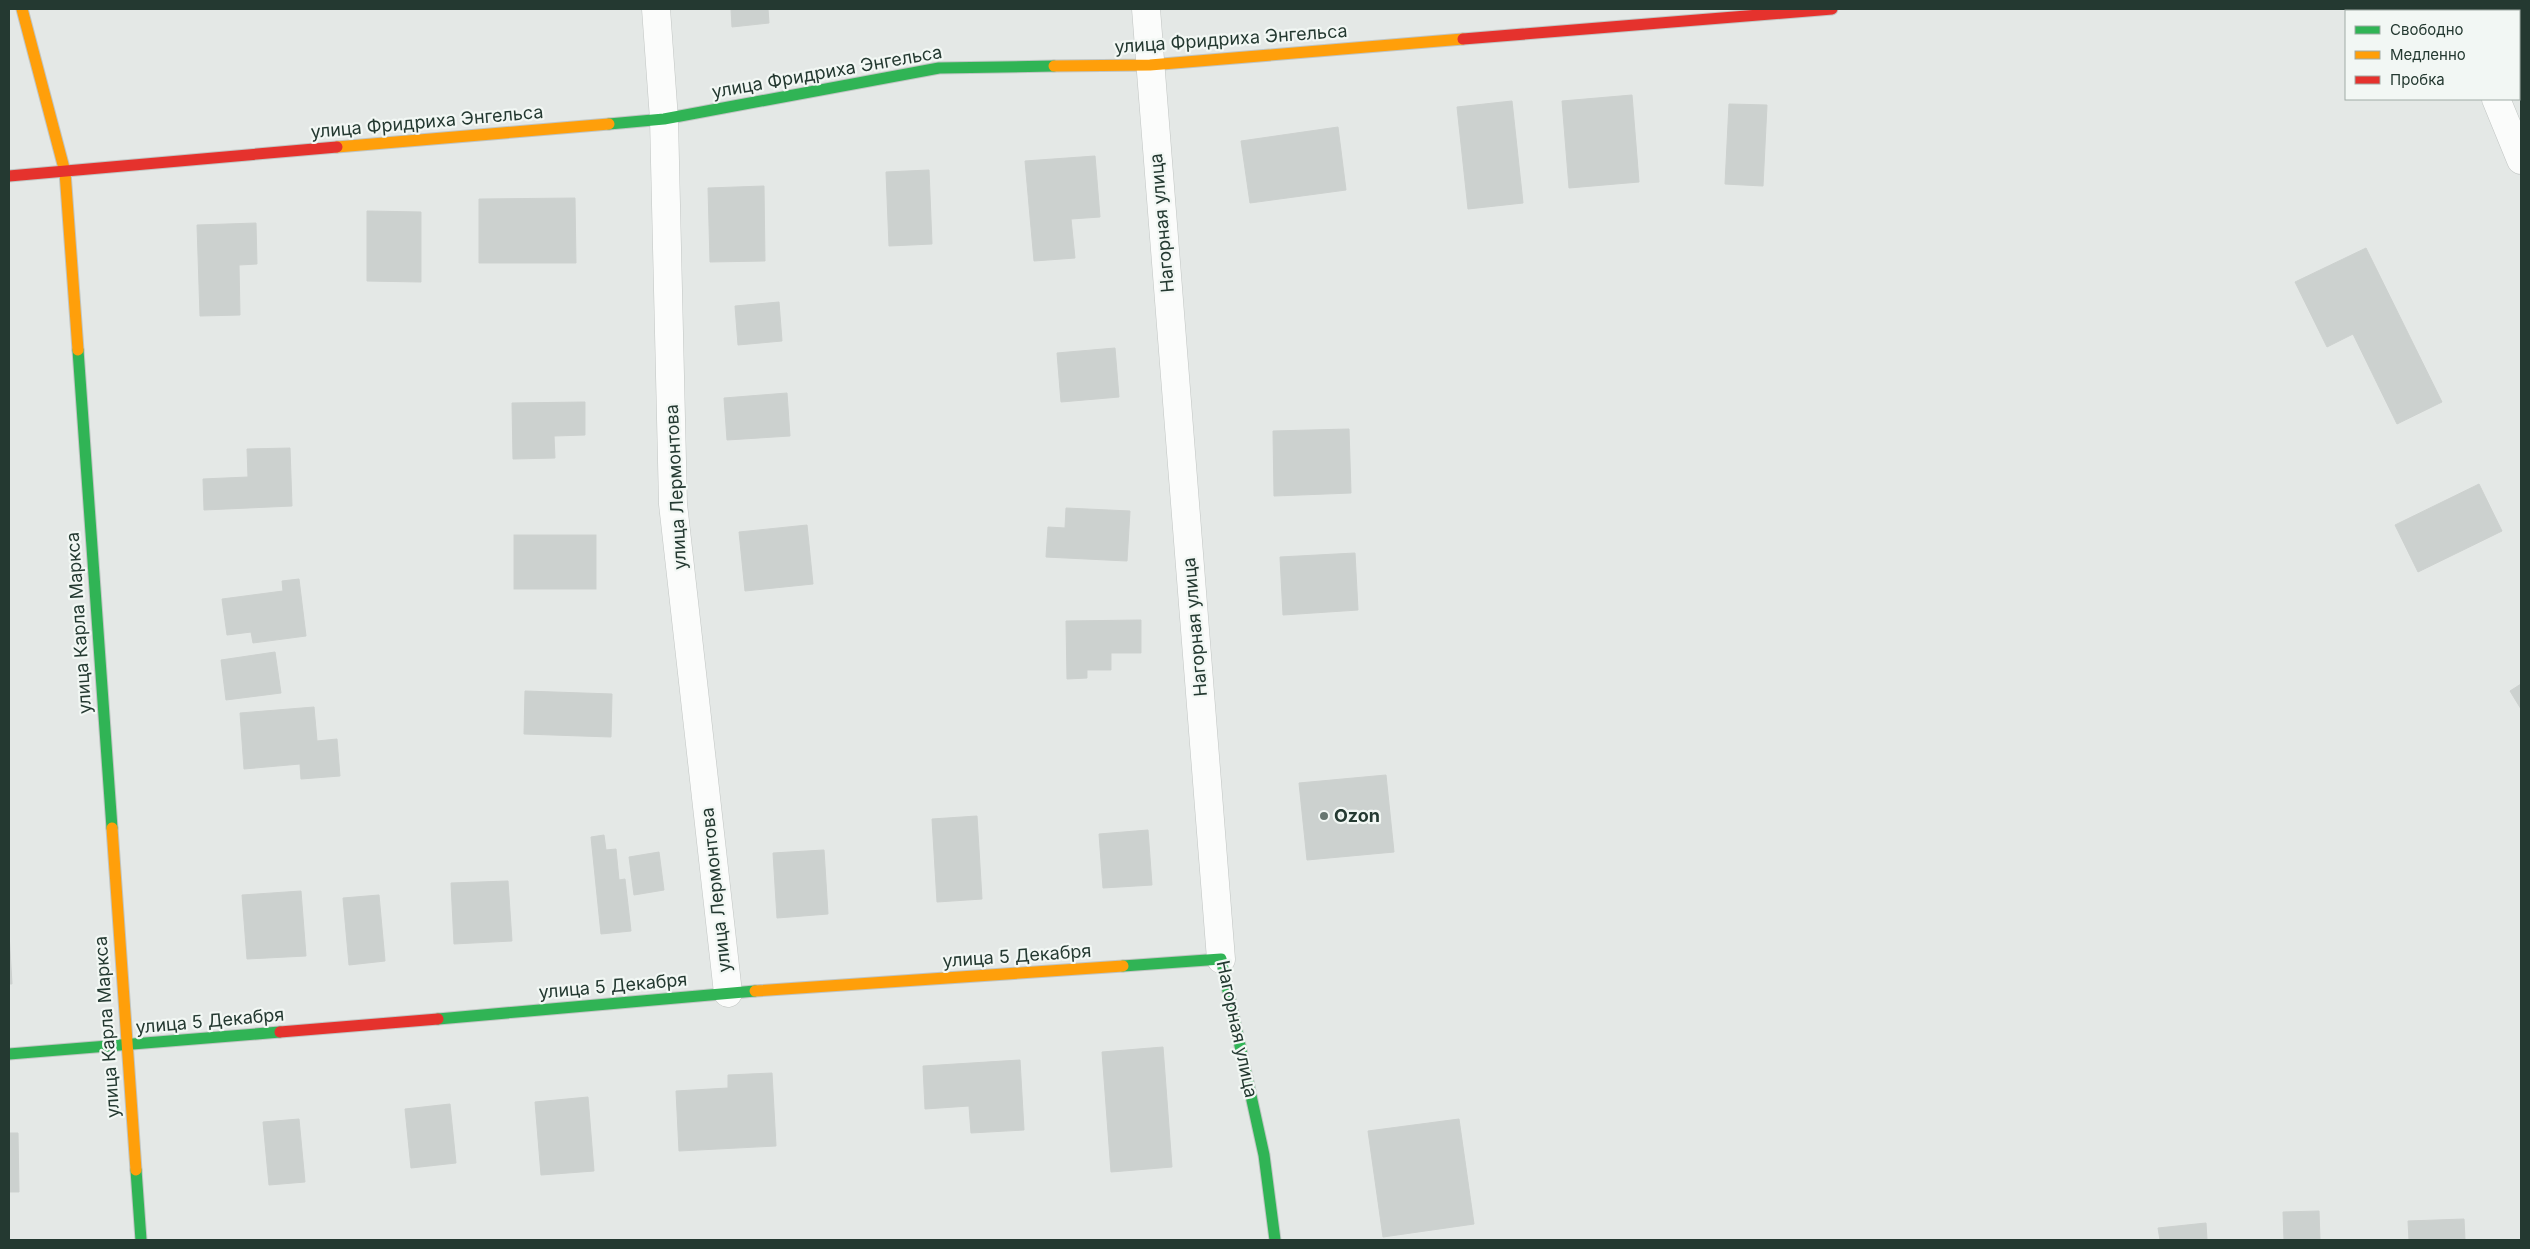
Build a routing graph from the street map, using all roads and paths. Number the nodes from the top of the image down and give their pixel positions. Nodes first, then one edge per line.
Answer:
1 (22, 9) edge
2 (656, 9) edge
3 (1146, 9) edge
4 (1832, 9) edge
5 (1150, 65) junction
6 (2496, 100) edge
7 (664, 119) junction
8 (2521, 160) edge
9 (65, 172) junction
10 (9, 176) edge
11 (1221, 959) junction
12 (728, 993) junction
13 (126, 1046) junction
14 (9, 1054) edge
15 (141, 1240) edge
16 (1274, 1240) edge

1 - 9 street, улица Карла Маркса
2 - 7 street, улица Лермонтова
3 - 5 street, Нагорная улица
4 - 5 street, улица Фридриха Энгельса
5 - 7 street, улица Фридриха Энгельса
5 - 11 street, Нагорная улица
6 - 8 street
7 - 9 street, улица Фридриха Энгельса
7 - 12 street, улица Лермонтова
9 - 10 street, улица Фридриха Энгельса
9 - 13 street, улица Карла Маркса
11 - 12 street, улица 5 Декабря
11 - 16 street, Нагорная улица
12 - 13 street, улица 5 Декабря
13 - 14 street, улица 5 Декабря
13 - 15 street, улица Карла Маркса

